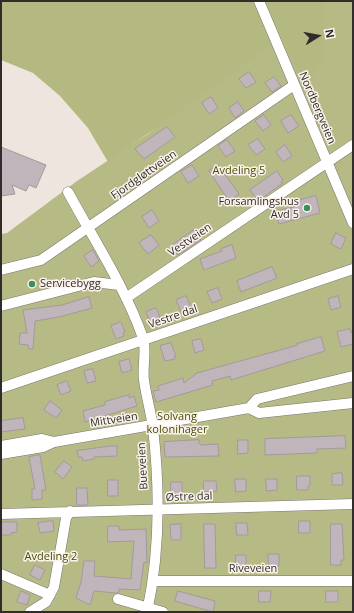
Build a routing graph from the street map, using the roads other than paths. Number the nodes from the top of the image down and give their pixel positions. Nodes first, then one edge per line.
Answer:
1 (259, 1) edge
2 (294, 85) junction
3 (353, 145) edge
4 (327, 163) junction
5 (68, 192) dead end
6 (353, 224) edge
7 (87, 227) junction
8 (353, 269) edge
9 (1, 270) edge
10 (119, 285) junction
11 (126, 298) junction
12 (1, 306) edge
13 (144, 340) junction
14 (353, 376) edge
15 (1, 388) edge
16 (353, 403) edge
17 (249, 408) junction
18 (153, 426) junction
19 (54, 442) junction
20 (1, 446) edge
21 (1, 454) edge
22 (353, 504) edge
23 (157, 509) junction
24 (70, 511) junction
25 (1, 514) edge
26 (1, 574) edge
27 (153, 581) junction
28 (353, 581) edge
29 (50, 595) junction
30 (118, 599) dead end
31 (147, 610) edge
32 (30, 612) edge
33 (163, 612) edge

1 - 2 street, Nordbergveien
2 - 4 street, Nordbergveien
2 - 7 street, Fjordgløttveien
3 - 4 street, Vestveien
4 - 6 street, Nordbergveien
4 - 11 street, Vestveien
5 - 7 street, Bueveien
7 - 9 street, Fjordgløttveien
7 - 10 street, Bueveien
8 - 13 street, Vestre dal
10 - 11 street, Bueveien
10 - 12 street
11 - 13 street, Bueveien
13 - 15 street, Vestre dal
13 - 18 street, Bueveien
14 - 17 street, Mittveien
16 - 17 street, Mittveien
17 - 18 street, Mittveien
18 - 19 street, Mittveien
18 - 23 street, Bueveien
19 - 20 street, Mittveien
19 - 21 street, Mittveien
22 - 23 street, Østre dal
23 - 24 street, Østre dal
23 - 27 street, Bueveien
24 - 25 street, Østre dal
24 - 29 street
26 - 29 street
27 - 28 street, Riveveien
27 - 31 street, Bueveien
29 - 32 street
30 - 31 street
31 - 33 street

